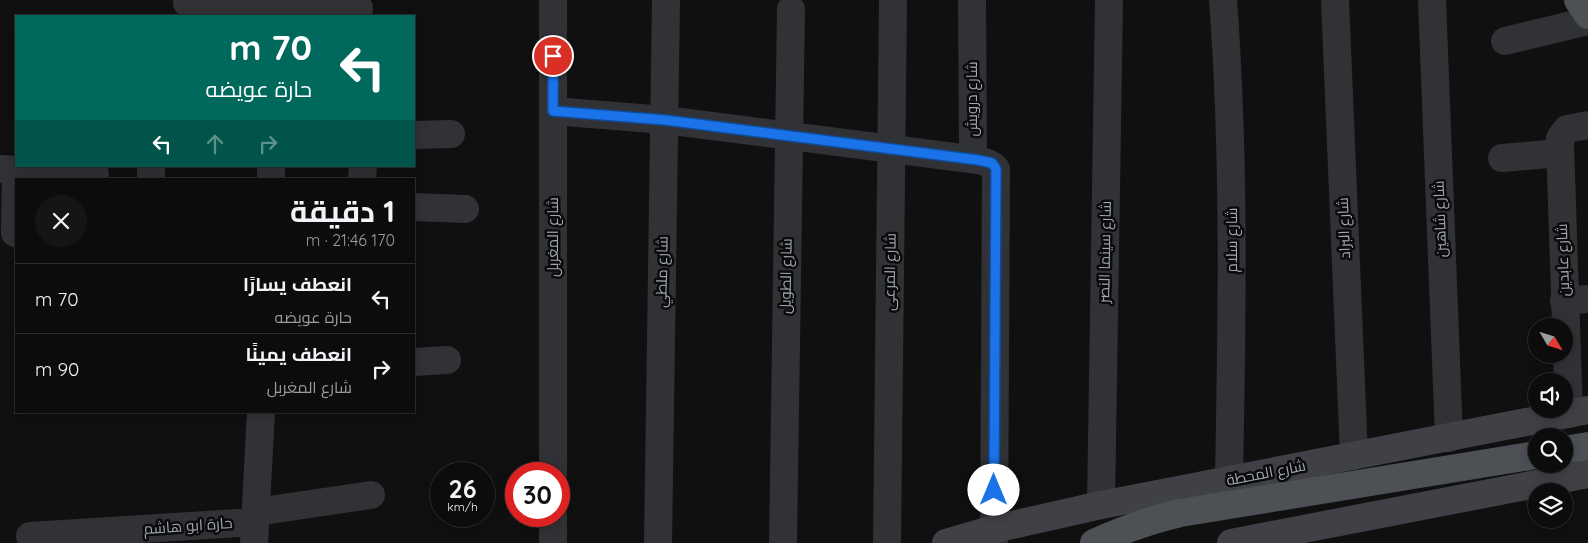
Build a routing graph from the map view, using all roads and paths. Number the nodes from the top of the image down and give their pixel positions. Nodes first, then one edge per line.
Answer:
1 (553, 0) edge
2 (666, 0) edge
3 (893, 0) edge
4 (972, 0) edge
5 (1108, 0) edge
6 (1223, 0) edge
7 (1334, 0) edge
8 (1432, 0) edge
9 (1578, 0) edge
10 (187, 6) edge
11 (359, 8) edge
12 (791, 9) dead end
13 (1588, 15) edge
14 (1588, 21) edge
15 (1505, 41) dead end
16 (553, 111) junction
17 (665, 120) junction
18 (1588, 125) edge
19 (451, 134) dead end
20 (415, 135) edge
21 (788, 136) junction
22 (892, 150) junction
23 (1560, 153) junction
24 (1502, 158) dead end
25 (978, 160) junction
26 (8, 169) edge
27 (95, 174) dead end
28 (415, 207) edge
29 (465, 209) dead end
30 (15, 233) edge
31 (1576, 300) edge
32 (447, 360) dead end
33 (415, 362) edge
34 (1579, 412) edge
35 (261, 413) edge
36 (1449, 438) junction
37 (1588, 446) edge
38 (1573, 448) edge
39 (1354, 456) junction
40 (1528, 456) edge
41 (553, 462) edge
42 (1588, 474) edge
43 (1229, 480) junction
44 (371, 495) dead end
45 (1101, 505) junction
46 (255, 525) edge
47 (553, 527) edge
48 (30, 536) dead end
49 (994, 536) edge
50 (552, 543) edge
51 (658, 543) edge
52 (783, 543) edge
53 (887, 543) edge
54 (946, 543) edge
55 (1094, 543) edge
56 (1231, 543) edge

1 - 16 street, شارع المغربل
2 - 17 street, شارع ملطي
3 - 22 street, شارع المرعى
4 - 25 street, شارع درويش
5 - 45 street, شارع سينما النصر
6 - 43 street, شارع سلام
7 - 39 street, شارع البراد
8 - 36 street, شارع شاهين
9 - 13 main road
10 - 11 street
12 - 21 street, شارع الطويل
14 - 15 street
16 - 17 street
16 - 41 street, شارع المغربل
17 - 21 street
17 - 51 street, شارع ملطي
18 - 23 street, شارع عابدين
19 - 20 street
21 - 22 street
21 - 52 street, شارع الطويل
22 - 25 street
22 - 53 street, شارع المرعى
23 - 24 street
23 - 31 street, شارع عابدين
25 - 49 street
26 - 27 street
26 - 30 street
28 - 29 street
31 - 34 street, شارع عابدين
32 - 33 street
34 - 36 street, شارع المحطة
35 - 46 street
36 - 39 street, شارع المحطة
37 - 38 main road
39 - 43 street, شارع المحطة
40 - 55 main road
42 - 56 street
43 - 45 street, شارع المحطة
44 - 46 street, حارة ابو هاشم
45 - 49 street, شارع المحطة
46 - 48 street, حارة ابو هاشم
47 - 50 street
49 - 54 street, شارع المحطة

